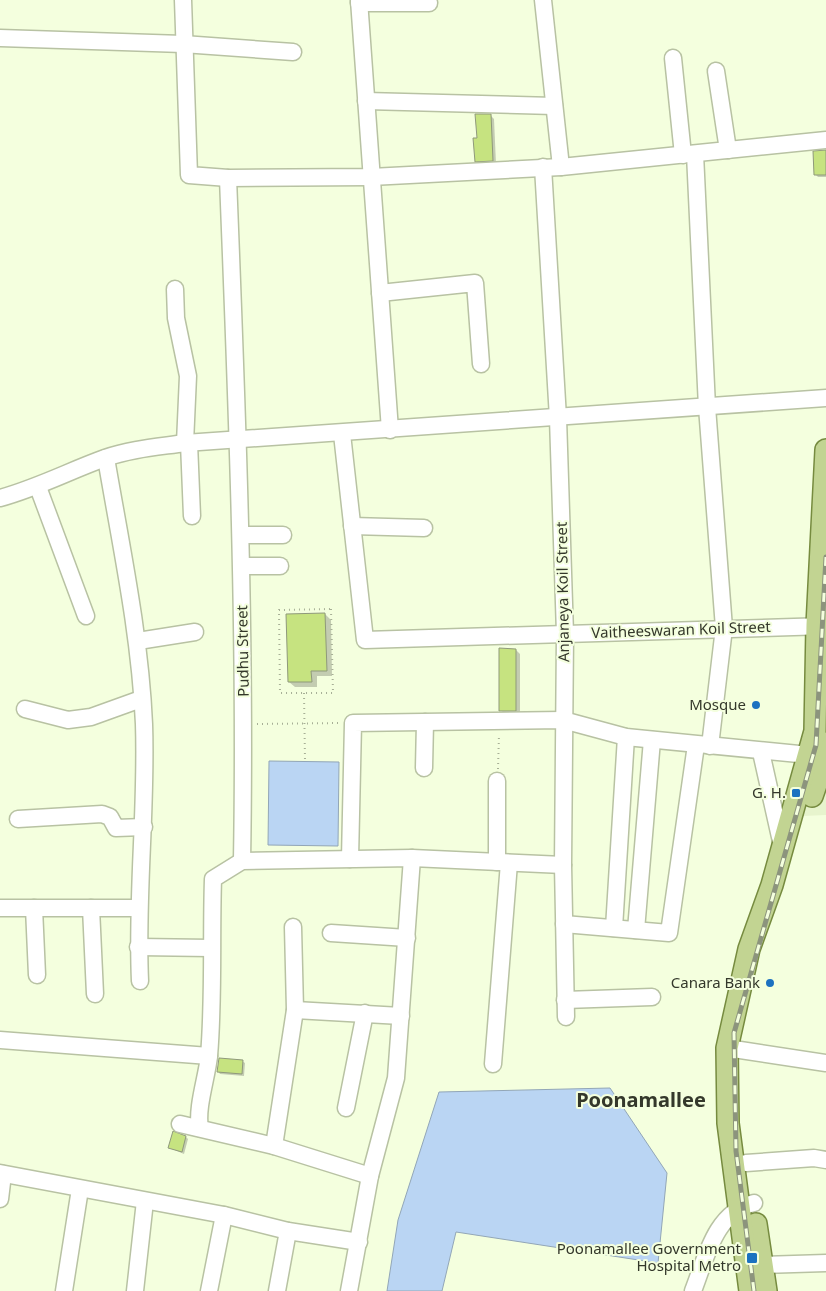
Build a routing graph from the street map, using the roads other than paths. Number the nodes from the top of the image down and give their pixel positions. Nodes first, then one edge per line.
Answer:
1 (182, 0) edge
2 (543, 0) edge
3 (359, 1) edge
4 (429, 3) dead end
5 (0, 38) edge
6 (183, 44) junction
7 (293, 52) dead end
8 (673, 58) dead end
9 (716, 72) dead end
10 (366, 101) junction
11 (554, 106) junction
12 (826, 140) edge
13 (728, 150) junction
14 (689, 154) junction
15 (543, 167) junction
16 (561, 167) junction
17 (371, 176) junction
18 (228, 178) junction
19 (175, 289) dead end
20 (380, 293) junction
21 (481, 364) dead end
22 (826, 398) edge
23 (707, 407) junction
24 (558, 418) junction
25 (390, 430) junction
26 (342, 434) junction
27 (238, 441) junction
28 (187, 443) junction
29 (826, 450) edge
30 (106, 458) junction
31 (38, 487) junction
32 (0, 498) edge
33 (192, 516) dead end
34 (352, 526) junction
35 (424, 528) dead end
36 (241, 535) junction
37 (283, 535) dead end
38 (242, 566) junction
39 (280, 566) dead end
40 (86, 616) dead end
41 (821, 626) edge
42 (724, 628) junction
43 (195, 632) dead end
44 (565, 634) junction
45 (138, 641) junction
46 (141, 699) junction
47 (25, 708) dead end
48 (563, 720) junction
49 (425, 722) junction
50 (626, 737) junction
51 (652, 740) junction
52 (826, 743) edge
53 (703, 746) junction
54 (761, 752) junction
55 (820, 756) edge
56 (424, 768) dead end
57 (497, 781) road end
58 (18, 819) dead end
59 (144, 827) junction
60 (782, 846) junction
61 (412, 858) junction
62 (350, 859) junction
63 (242, 861) junction
64 (503, 862) junction
65 (563, 865) junction
66 (0, 908) edge
67 (34, 908) junction
68 (92, 908) junction
69 (138, 908) junction
70 (564, 924) junction
71 (293, 927) dead end
72 (614, 928) junction
73 (636, 930) junction
74 (331, 933) dead end
75 (407, 938) junction
76 (138, 947) junction
77 (211, 948) junction
78 (37, 976) dead end
79 (140, 981) dead end
80 (95, 994) dead end
81 (652, 997) dead end
82 (565, 1000) junction
83 (295, 1010) junction
84 (364, 1013) junction
85 (401, 1016) junction
86 (566, 1017) dead end
87 (0, 1040) edge
88 (732, 1048) junction
89 (209, 1056) junction
90 (826, 1063) edge
91 (493, 1064) dead end
92 (346, 1108) dead end
93 (180, 1124) dead end
94 (200, 1128) junction
95 (274, 1146) junction
96 (826, 1160) edge
97 (746, 1163) junction
98 (2, 1173) edge
99 (370, 1176) junction
100 (80, 1189) junction
101 (0, 1198) edge
102 (145, 1201) junction
103 (747, 1205) junction
104 (224, 1215) junction
105 (288, 1231) junction
106 (359, 1242) junction
107 (826, 1263) edge
108 (762, 1265) junction
109 (64, 1291) edge
110 (135, 1291) edge
111 (209, 1291) edge
112 (278, 1291) edge
113 (349, 1291) edge
114 (693, 1291) edge
115 (750, 1291) edge
116 (766, 1291) edge

1 - 6 street
2 - 11 street
3 - 4 street
3 - 10 street
5 - 6 street
6 - 7 street
6 - 18 street
8 - 14 street
9 - 13 street
10 - 11 street
10 - 17 street
11 - 16 street
12 - 13 street
13 - 14 street
14 - 16 street
14 - 23 street
15 - 16 street
15 - 17 street
15 - 24 street, Anjaneya Koil Street
17 - 18 street
17 - 20 street
18 - 27 street, Pudhu Street
19 - 28 street
20 - 21 street
20 - 25 street
22 - 23 street
23 - 24 street
23 - 42 street
24 - 25 street
24 - 44 street, Anjaneya Koil Street
25 - 26 street
26 - 27 street
26 - 34 street
27 - 28 street
27 - 36 street, Pudhu Street
28 - 30 street
28 - 33 street
29 - 41 main road
30 - 31 street
30 - 45 street
31 - 32 street
31 - 40 street
34 - 35 street
34 - 44 street, Vaitheeswaran Koil Street
36 - 37 street
36 - 38 street, Pudhu Street
38 - 39 street
38 - 63 street, Pudhu Street
41 - 42 street, Vaitheeswaran Koil Street
41 - 55 main road
42 - 44 street, Vaitheeswaran Koil Street
42 - 53 street
43 - 45 street
44 - 48 street, Anjaneya Koil Street
45 - 46 street
46 - 47 street
46 - 59 street
48 - 49 street
48 - 50 street
48 - 65 street, Anjaneya Koil Street
49 - 56 street
49 - 62 street
50 - 51 street
50 - 72 street
51 - 53 street
51 - 73 street
52 - 55 main road
53 - 54 street
53 - 73 street
54 - 55 street
54 - 60 street
55 - 60 main road
55 - 88 main road
57 - 64 street
58 - 59 street
59 - 69 street
60 - 88 main road
61 - 62 street
61 - 64 street
61 - 75 street
62 - 63 street
63 - 77 street
64 - 65 street
64 - 91 street
65 - 70 street, Anjaneya Koil Street
66 - 67 street
67 - 68 street
67 - 78 street
68 - 69 street
68 - 80 street
69 - 76 street
70 - 72 street
70 - 82 street, Anjaneya Koil Street
71 - 83 street
72 - 73 street
74 - 75 street
75 - 85 street
76 - 77 street
76 - 79 street
77 - 89 street
81 - 82 street
82 - 86 street, Anjaneya Koil Street
83 - 84 street
83 - 95 street
84 - 85 street
84 - 92 street
85 - 99 street
87 - 89 street
88 - 90 street
88 - 97 main road
88 - 103 main road
89 - 94 street
93 - 94 street
94 - 95 street
95 - 99 street
96 - 97 street
97 - 103 main road
98 - 100 street
98 - 101 street
99 - 106 street
100 - 102 street
100 - 109 street
102 - 104 street
102 - 110 street
103 - 108 main road
103 - 114 street
103 - 115 main road
104 - 105 street
104 - 111 street
105 - 106 street
105 - 112 street
106 - 113 street
107 - 108 street
108 - 116 main road

